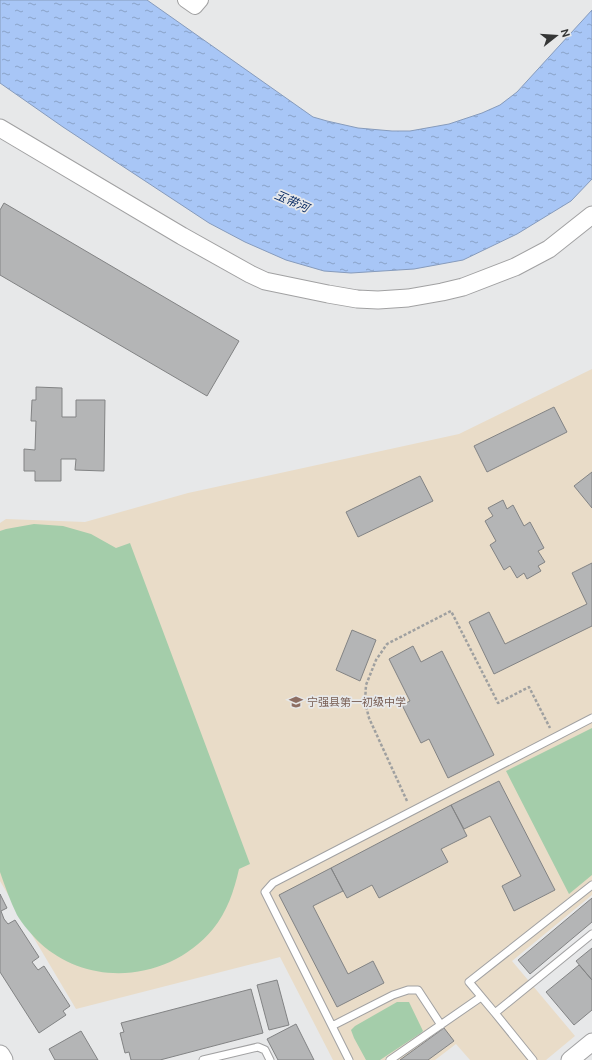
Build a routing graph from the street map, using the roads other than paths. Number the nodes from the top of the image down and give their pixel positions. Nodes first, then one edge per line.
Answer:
1 (185, 0) edge
2 (201, 0) edge
3 (0, 128) edge
4 (592, 215) edge
5 (592, 718) edge
6 (592, 885) edge
7 (592, 934) edge
8 (481, 997) junction
9 (495, 1013) junction
10 (441, 1025) junction
11 (332, 1026) junction
12 (592, 1042) edge
13 (0, 1055) edge
14 (3, 1060) edge
15 (203, 1060) edge
16 (270, 1060) edge
17 (349, 1060) edge
18 (390, 1060) edge
19 (533, 1060) edge
20 (570, 1060) edge

1 - 2 street
3 - 4 street
5 - 11 lane
6 - 8 lane
7 - 9 lane
8 - 9 lane
8 - 10 lane
9 - 19 lane
10 - 11 lane
10 - 18 lane
11 - 17 lane
12 - 20 street
13 - 14 main road
15 - 16 lane

